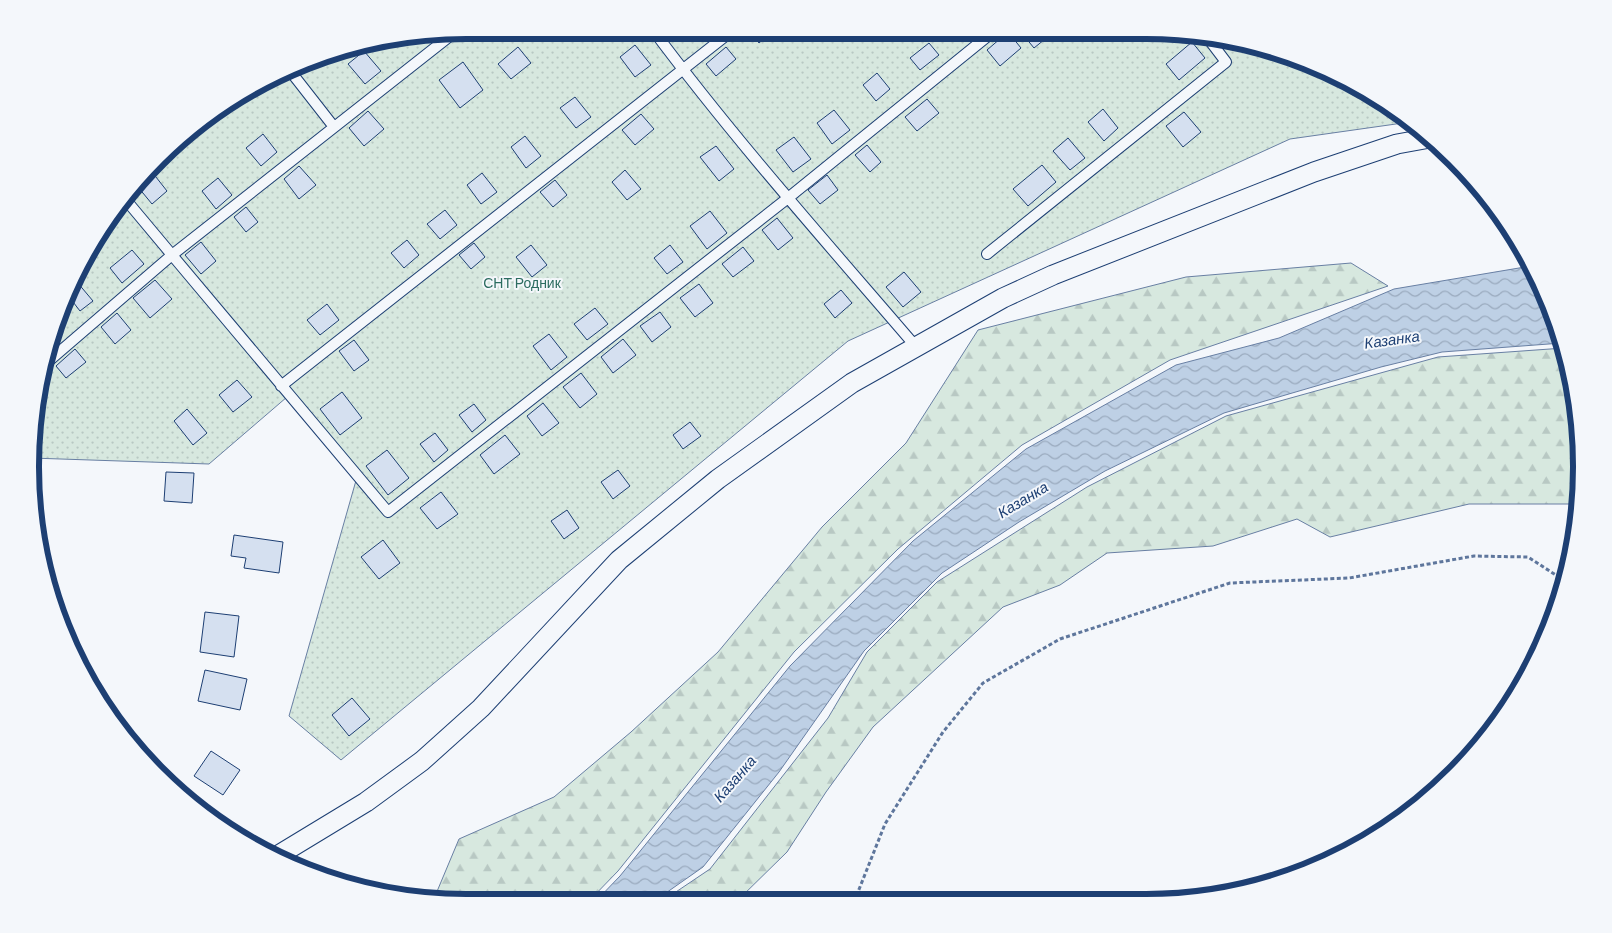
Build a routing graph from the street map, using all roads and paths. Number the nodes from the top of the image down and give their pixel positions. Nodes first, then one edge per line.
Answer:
1 (660, 39) edge
2 (722, 39) edge
3 (984, 39) edge
4 (445, 40) edge
5 (1212, 44) edge
6 (683, 70) junction
7 (294, 75) edge
8 (334, 127) junction
9 (1421, 140) edge
10 (788, 198) junction
11 (129, 204) edge
12 (987, 254) dead end
13 (172, 255) junction
14 (916, 348) junction
15 (53, 358) edge
16 (281, 386) junction
17 (1559, 577) edge
18 (283, 853) edge
19 (857, 894) edge

1 - 6 lane
2 - 6 lane
3 - 10 lane
4 - 8 lane
5 - 12 lane
6 - 10 lane
6 - 16 lane
7 - 8 lane
8 - 13 lane
9 - 14 street
10 - 14 lane
10 - 16 lane
11 - 13 lane
13 - 15 lane
13 - 16 lane
14 - 18 street
17 - 19 path

